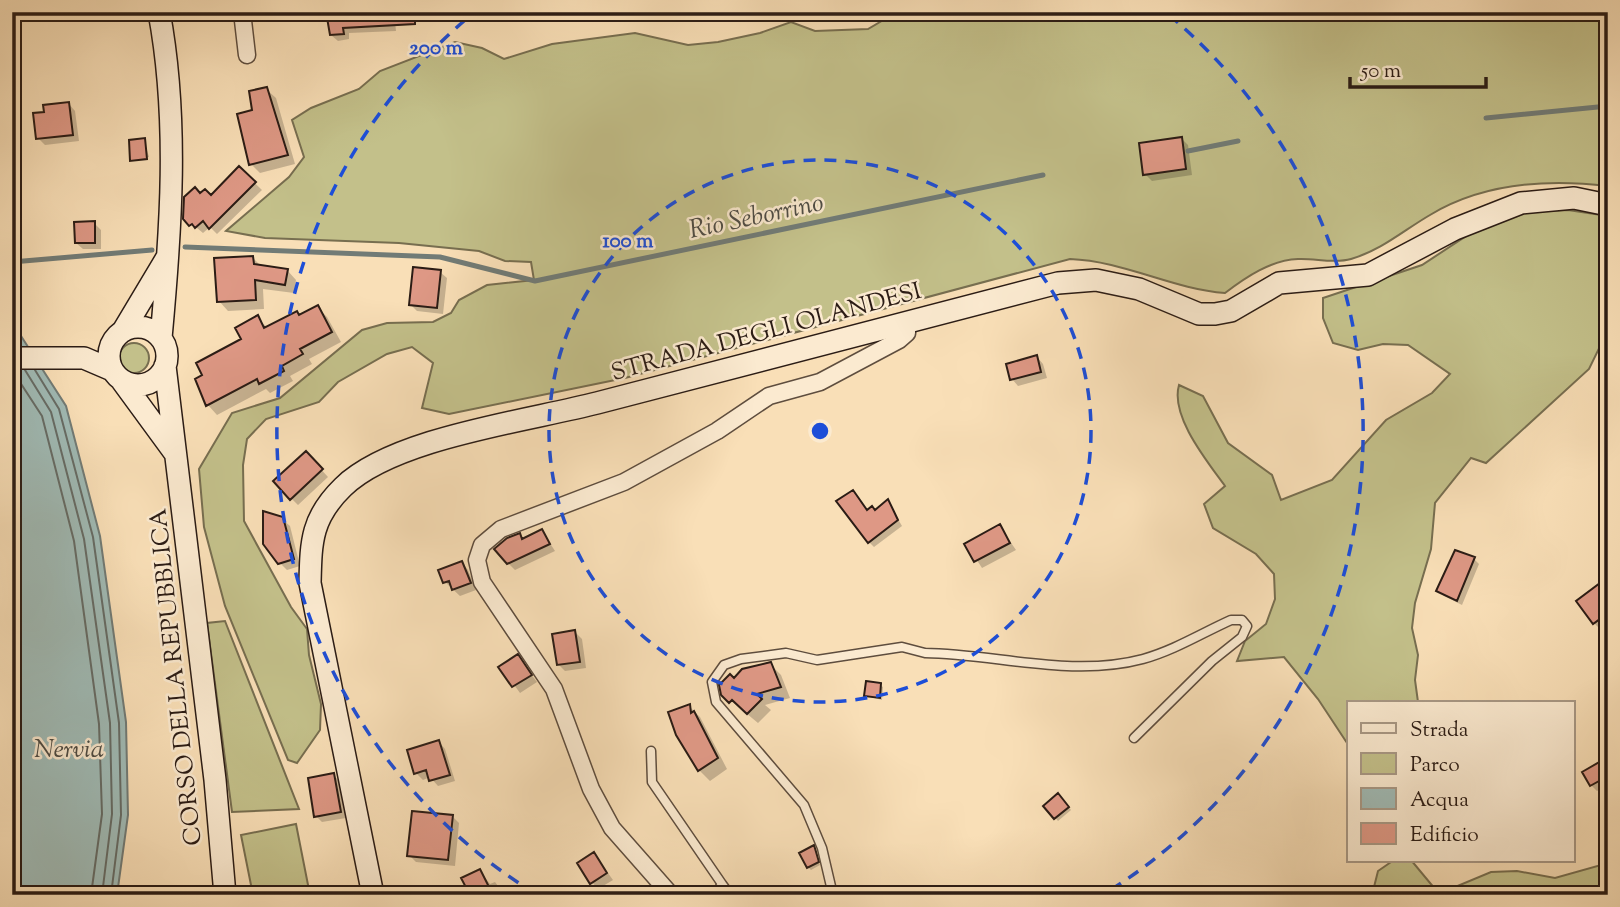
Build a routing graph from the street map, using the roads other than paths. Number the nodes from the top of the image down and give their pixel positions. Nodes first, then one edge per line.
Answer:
1 (159, 12) edge
2 (242, 12) edge
3 (247, 55) dead end
4 (1608, 205) edge
5 (169, 254) junction
6 (907, 321) junction
7 (118, 336) junction
8 (161, 338) junction
9 (12, 349) edge
10 (84, 354) junction
11 (12, 358) edge
12 (165, 366) junction
13 (117, 375) junction
14 (176, 454) junction
15 (1134, 738) dead end
16 (650, 751) dead end
17 (722, 884) junction
18 (225, 895) edge
19 (373, 895) edge
20 (671, 895) edge
21 (715, 895) edge
22 (730, 895) edge
23 (833, 895) edge

1 - 5 main road
2 - 3 street
4 - 6 main road, STRADA DEGLI OLANDESI
5 - 7 main road
5 - 8 main road
6 - 19 main road, STRADA DEGLI OLANDESI
6 - 20 street
7 - 8 main road
7 - 10 main road
7 - 13 main road
8 - 12 main road
9 - 10 main road
10 - 11 main road
10 - 13 main road
12 - 13 main road
12 - 14 main road, CORSO DELLA REPUBBLICA
13 - 14 main road
14 - 18 main road, CORSO DELLA REPUBBLICA
15 - 23 lane
16 - 17 lane
17 - 21 lane
17 - 22 lane

